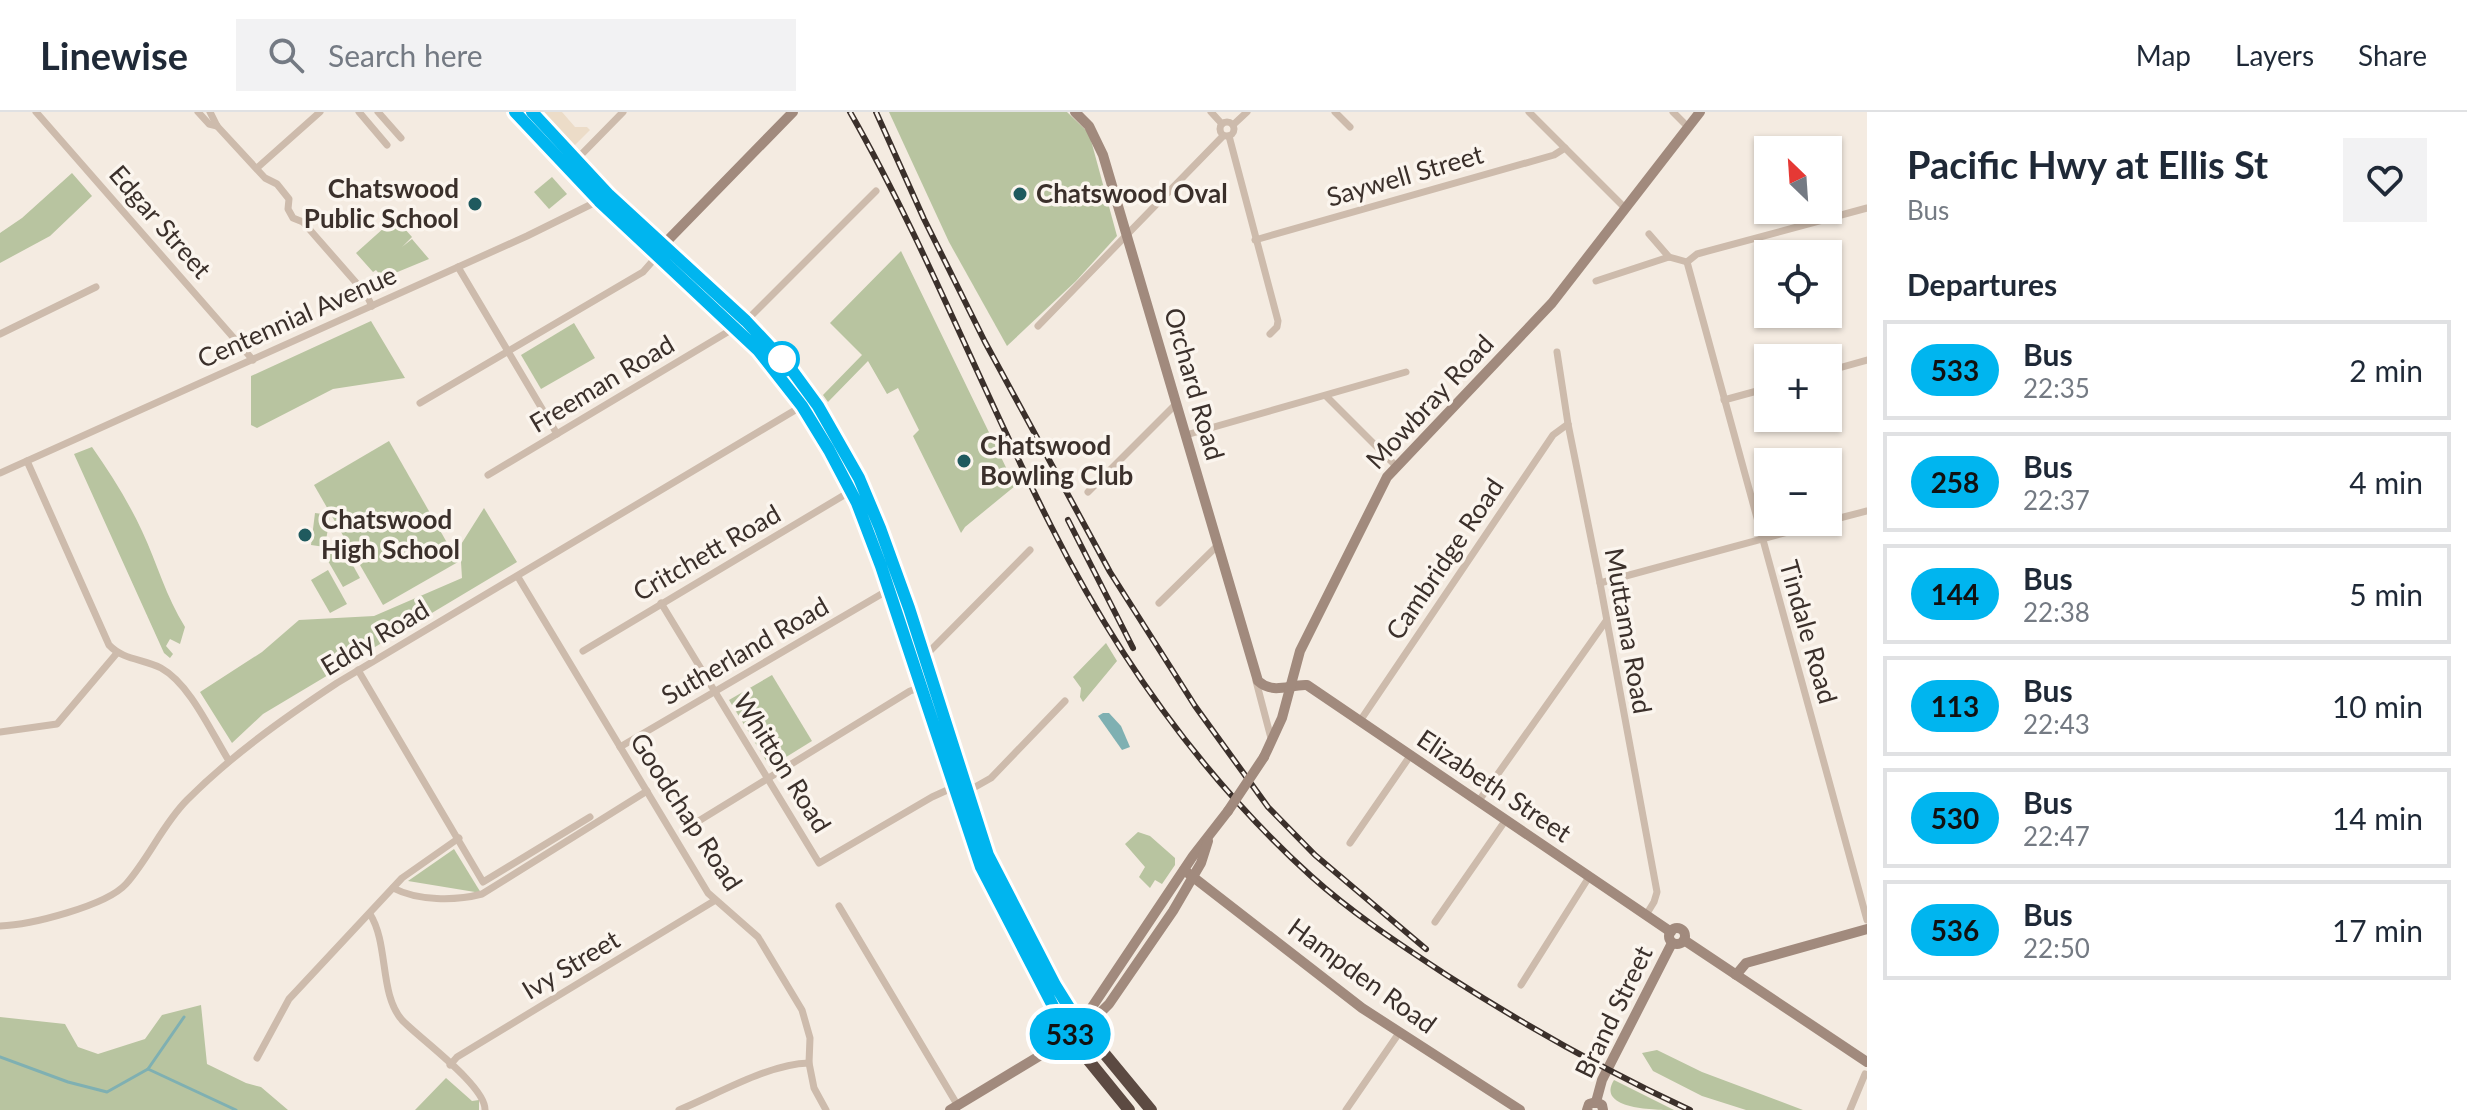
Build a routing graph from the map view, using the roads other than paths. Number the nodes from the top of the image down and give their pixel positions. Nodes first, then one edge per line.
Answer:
1 (36, 112) edge
2 (198, 112) edge
3 (210, 112) edge
4 (320, 112) edge
5 (359, 112) edge
6 (378, 112) edge
7 (515, 112) edge
8 (532, 112) edge
9 (623, 112) edge
10 (793, 112) edge
11 (1075, 112) edge
12 (1211, 112) edge
13 (1247, 112) edge
14 (1335, 112) edge
15 (1529, 112) edge
16 (1673, 112) edge
17 (1700, 112) edge
18 (1222, 124) junction
19 (1233, 125) junction
20 (217, 126) junction
21 (1687, 126) junction
22 (1350, 127) dead end
23 (1226, 136) junction
24 (401, 138) dead end
25 (387, 145) dead end
26 (1565, 148) junction
27 (571, 164) junction
28 (257, 168) junction
29 (876, 191) dead end
30 (604, 198) junction
31 (1625, 208) junction
32 (1867, 208) edge
33 (1127, 234) junction
34 (1649, 234) dead end
35 (1255, 240) junction
36 (661, 250) junction
37 (1669, 257) junction
38 (1687, 262) junction
39 (458, 267) junction
40 (1596, 281) dead end
41 (96, 287) dead end
42 (372, 306) junction
43 (741, 324) junction
44 (1038, 326) dead end
45 (0, 334) edge
46 (1270, 334) dead end
47 (508, 351) junction
48 (1557, 352) dead end
49 (253, 360) junction
50 (1867, 360) edge
51 (1842, 367) edge
52 (1406, 372) dead end
53 (1754, 392) edge
54 (1326, 396) junction
55 (1724, 400) junction
56 (420, 403) dead end
57 (1177, 403) junction
58 (802, 406) junction
59 (1568, 424) junction
60 (557, 434) junction
61 (1186, 435) junction
62 (27, 461) junction
63 (1397, 467) junction
64 (0, 473) edge
65 (488, 475) dead end
66 (851, 491) junction
67 (1088, 492) dead end
68 (1867, 511) edge
69 (1842, 518) edge
70 (1776, 536) edge
71 (1761, 540) junction
72 (1218, 545) junction
73 (1030, 550) dead end
74 (518, 577) junction
75 (1600, 583) junction
76 (890, 589) junction
77 (661, 603) junction
78 (1159, 603) dead end
79 (1606, 621) junction
80 (583, 651) dead end
81 (117, 653) junction
82 (925, 656) junction
83 (358, 670) junction
84 (1255, 676) junction
85 (922, 687) junction
86 (1291, 687) junction
87 (714, 692) junction
88 (1065, 701) dead end
89 (1360, 721) junction
90 (0, 732) edge
91 (620, 747) junction
92 (1267, 753) junction
93 (1410, 756) junction
94 (229, 761) junction
95 (767, 779) junction
96 (954, 787) junction
97 (647, 791) junction
98 (968, 791) junction
99 (1478, 802) junction
100 (590, 817) dead end
101 (1505, 821) junction
102 (697, 822) dead end
103 (459, 838) junction
104 (1208, 841) junction
105 (1350, 843) dead end
106 (1184, 870) junction
107 (1194, 877) junction
108 (1589, 877) junction
109 (393, 888) junction
110 (714, 901) junction
111 (839, 906) dead end
112 (370, 914) junction
113 (1646, 915) junction
114 (1867, 920) edge
115 (1435, 922) dead end
116 (0, 926) edge
117 (1867, 929) edge
118 (1676, 938) junction
119 (1736, 975) junction
120 (1521, 985) dead end
121 (1080, 1025) junction
122 (1399, 1033) junction
123 (1068, 1035) junction
124 (257, 1058) dead end
125 (1867, 1062) edge
126 (809, 1063) junction
127 (450, 1065) junction
128 (1865, 1074) dead end
129 (1600, 1106) edge
130 (954, 1108) edge
131 (485, 1110) edge
132 (679, 1110) edge
133 (826, 1110) edge
134 (1129, 1110) edge
135 (1151, 1110) edge
136 (1346, 1110) edge
137 (1520, 1110) edge
138 (1587, 1110) edge
139 (1850, 1110) edge

1 - 49 street, Edgar Street
2 - 20 street
3 - 20 street
4 - 28 street
5 - 25 street
6 - 24 street
7 - 27 highway
8 - 27 highway
9 - 27 street
10 - 36 street
11 - 33 street, Orchard Road
12 - 18 street
13 - 19 street
14 - 22 street
15 - 26 street
16 - 21 street
17 - 21 street, Mowbray Road
18 - 19 street
18 - 23 street
19 - 23 street
20 - 28 street
21 - 31 street, Mowbray Road
23 - 33 street
23 - 35 street
26 - 31 street
26 - 35 street, Saywell Street
27 - 30 highway
28 - 42 street
29 - 43 street, Freeman Road
30 - 36 highway
30 - 39 street, Centennial Avenue
31 - 63 street, Mowbray Road
32 - 38 street
33 - 44 street
33 - 57 street, Orchard Road
34 - 37 street
35 - 46 street
36 - 43 highway
36 - 47 street
37 - 38 street
37 - 40 street
38 - 55 street, Tindale Road
39 - 42 street, Centennial Avenue
39 - 47 street
41 - 45 street
42 - 49 street, Centennial Avenue
43 - 58 highway
43 - 60 street, Freeman Road
43 - 82 highway
47 - 56 street
47 - 60 street
48 - 59 street, Muttama Road
49 - 62 street, Centennial Avenue
50 - 51 street
52 - 54 street
53 - 55 street
54 - 61 street
54 - 63 street
55 - 71 street, Tindale Road
57 - 61 street, Orchard Road
57 - 67 street
58 - 66 highway
58 - 74 street, Eddy Road
59 - 75 street, Muttama Road
59 - 89 street, Cambridge Road
60 - 65 street, Freeman Road
61 - 72 street, Orchard Road
62 - 64 street, Centennial Avenue
62 - 81 street
63 - 86 street, Mowbray Road
66 - 76 highway
66 - 77 street, Critchett Road
68 - 69 street
70 - 71 street
71 - 75 street
71 - 114 street, Tindale Road
72 - 78 street
72 - 84 street, Orchard Road
73 - 82 street
74 - 83 street, Eddy Road
74 - 91 street, Goodchap Road
75 - 79 street, Muttama Road
76 - 85 highway
76 - 87 street, Sutherland Road
77 - 80 street, Critchett Road
77 - 87 street, Whitton Road
79 - 99 street
79 - 113 street, Muttama Road
81 - 90 street
81 - 94 street
82 - 98 highway
83 - 94 street, Eddy Road
83 - 103 street
84 - 86 street
84 - 92 street, Orchard Road
85 - 95 street
85 - 96 highway
86 - 89 street, Elizabeth Street
86 - 92 street, Mowbray Road
87 - 91 street, Sutherland Road
87 - 95 street, Whitton Road
88 - 98 street
89 - 93 street, Elizabeth Street
91 - 97 street, Goodchap Road
92 - 104 street, Mowbray Road, bridge
93 - 99 street, Elizabeth Street
93 - 105 street
94 - 116 street, Eddy Road
95 - 96 street, Whitton Road
95 - 102 street
96 - 123 highway
97 - 109 street
97 - 110 street, Goodchap Road
98 - 121 highway
99 - 101 street, Elizabeth Street
100 - 103 street
101 - 108 street, Elizabeth Street
101 - 115 street
103 - 109 street
104 - 106 street, Mowbray Road
104 - 107 street, Mowbray Road
106 - 107 street, Hampden Road
106 - 121 street, Mowbray Road
107 - 121 street, Mowbray Road
107 - 122 street, Hampden Road
108 - 113 street, Elizabeth Street
108 - 120 street
109 - 112 street
110 - 126 street, Goodchap Road
110 - 127 street, Ivy Street
111 - 130 street
112 - 124 street
112 - 127 street
113 - 118 street, Elizabeth Street
117 - 119 street
118 - 119 street, Elizabeth Street
118 - 129 street, Brand Street
119 - 125 street, Elizabeth Street
121 - 123 street, Mowbray Road
121 - 135 highway
122 - 136 street
122 - 137 street, Hampden Road
123 - 130 street, Mowbray Road
123 - 134 highway
126 - 132 street
126 - 133 street, Goodchap Road
127 - 131 street
128 - 139 street
129 - 138 street

